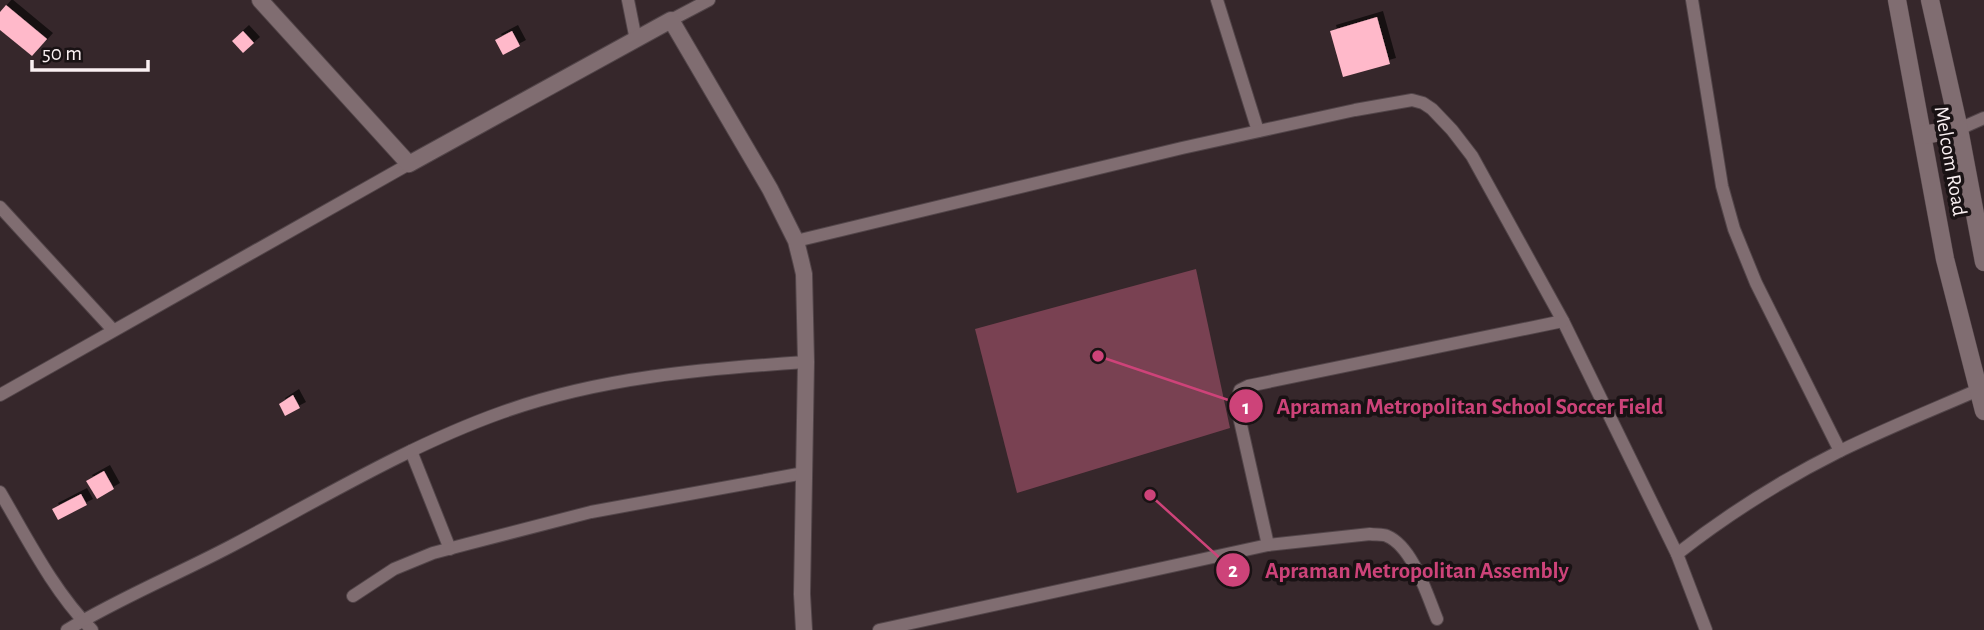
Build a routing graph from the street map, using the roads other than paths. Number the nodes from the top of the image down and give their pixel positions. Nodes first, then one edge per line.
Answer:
1 (260, 0) edge
2 (628, 0) edge
3 (709, 0) edge
4 (1217, 0) edge
5 (1692, 0) edge
6 (1897, 0) edge
7 (1930, 0) edge
8 (671, 20) junction
9 (636, 40) junction
10 (1984, 118) edge
11 (1959, 129) junction
12 (1258, 131) junction
13 (1923, 135) junction
14 (409, 164) junction
15 (0, 207) edge
16 (796, 241) junction
17 (1984, 262) edge
18 (1563, 321) junction
19 (113, 330) junction
20 (806, 362) junction
21 (1978, 390) junction
22 (0, 395) edge
23 (1984, 411) edge
24 (411, 451) junction
25 (1840, 451) junction
26 (804, 473) junction
27 (0, 492) edge
28 (1268, 545) junction
29 (450, 549) junction
30 (1677, 554) junction
31 (353, 596) dead end
32 (1437, 619) dead end
33 (88, 625) edge
34 (67, 630) edge
35 (804, 630) edge
36 (879, 630) edge
37 (1706, 630) edge

1 - 14 street
2 - 9 street
3 - 8 street
4 - 12 street
5 - 25 street
6 - 13 main road, Melcom Road
7 - 11 main road
8 - 9 street
8 - 16 street
9 - 14 street
10 - 11 street
11 - 13 main road
11 - 17 main road
12 - 16 street
12 - 18 street
13 - 21 main road, Melcom Road
14 - 19 street
15 - 19 street
16 - 20 street
18 - 28 street
18 - 30 street
19 - 22 street
20 - 24 street
20 - 26 street
21 - 23 main road, Melcom Road
21 - 25 street
24 - 29 street
24 - 33 street
25 - 30 street
26 - 29 street
26 - 35 street
27 - 33 street
28 - 32 street
28 - 36 street
29 - 31 street
30 - 37 street
33 - 34 street

